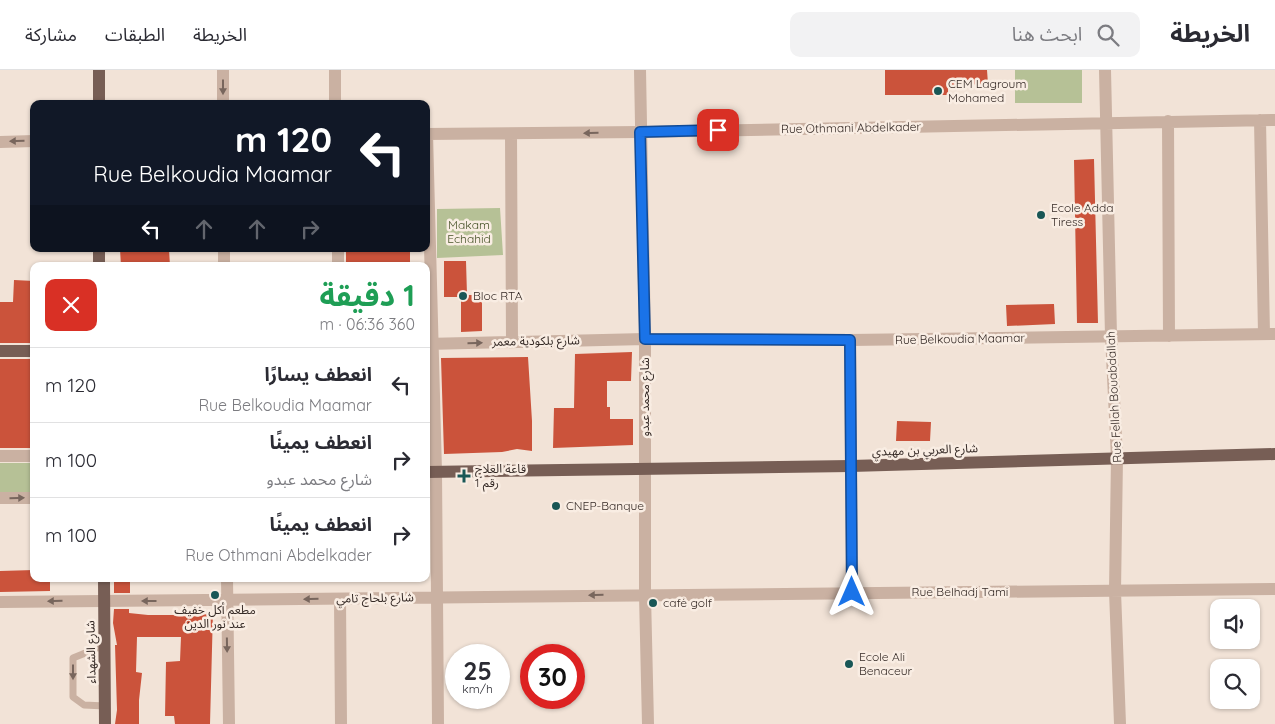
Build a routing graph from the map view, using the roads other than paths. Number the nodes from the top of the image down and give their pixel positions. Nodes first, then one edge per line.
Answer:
1 (99, 70) edge
2 (223, 70) edge
3 (336, 70) edge
4 (640, 70) edge
5 (1105, 70) edge
6 (99, 100) edge
7 (223, 100) edge
8 (335, 100) edge
9 (1260, 120) junction
10 (1275, 120) edge
11 (1168, 121) junction
12 (1106, 123) junction
13 (640, 132) junction
14 (430, 134) edge
15 (510, 134) junction
16 (30, 141) edge
17 (0, 142) edge
18 (1269, 334) edge
19 (1111, 336) junction
20 (1169, 336) junction
21 (645, 339) junction
22 (850, 340) junction
23 (512, 342) junction
24 (430, 344) edge
25 (0, 351) edge
26 (30, 351) edge
27 (430, 408) edge
28 (1275, 454) edge
29 (0, 456) edge
30 (30, 456) edge
31 (1118, 458) junction
32 (851, 466) junction
33 (646, 468) junction
34 (431, 471) edge
35 (0, 498) edge
36 (30, 498) edge
37 (104, 582) edge
38 (227, 582) edge
39 (1275, 589) edge
40 (1115, 591) junction
41 (852, 592) junction
42 (645, 595) junction
43 (436, 597) junction
44 (340, 599) junction
45 (227, 600) junction
46 (104, 601) junction
47 (0, 602) edge
48 (104, 645) junction
49 (105, 706) junction
50 (105, 724) edge
51 (229, 724) edge
52 (341, 724) edge
53 (438, 724) edge
54 (648, 724) edge
55 (1120, 724) edge

1 - 6 main road
2 -> 7 street
3 - 8 street
4 - 13 street, شارع محمد عبدو
5 - 12 street, Rue Fellah Bouabdallah
9 - 10 street, Rue Othmani Abdelkader
9 - 11 street, Rue Othmani Abdelkader
9 - 18 street
11 - 12 street, Rue Othmani Abdelkader
11 - 20 street
12 - 13 street, Rue Othmani Abdelkader
12 - 19 street, Rue Fellah Bouabdallah
13 -> 15 street, Rue Othmani Abdelkader
13 - 21 street, شارع محمد عبدو
14 - 15 street, Rue Othmani Abdelkader
15 - 23 street
16 -> 17 street
18 - 20 street, Rue Belkoudia Maamar
19 - 20 street, Rue Belkoudia Maamar
19 - 22 street, Rue Belkoudia Maamar
19 - 31 street, Rue Fellah Bouabdallah
21 - 22 street, Rue Belkoudia Maamar
21 - 23 street, شارع بلكودية معمر
21 - 33 street, شارع محمد عبدو
22 - 32 street
24 -> 23 street, شارع بلكودية معمر
25 - 26 main road
27 - 34 street
28 - 31 main road, شارع العربي بن مهيدي
29 - 30 street
31 - 32 main road, شارع العربي بن مهيدي
31 - 40 street, Rue Fellah Bouabdallah
32 - 33 main road, شارع العربي بن مهيدي
32 - 41 street
33 - 34 main road, شارع العربي بن مهيدي
33 - 42 street, شارع محمد عبدو
34 - 43 street
35 -> 36 street
37 - 46 main road, شارع الشهداء
38 - 45 street
39 - 40 street, Rue Belhadj Tami
40 - 41 street, Rue Belhadj Tami
40 - 55 street, Rue Fellah Bouabdallah
41 - 42 street, Rue Belhadj Tami
42 -> 43 street, شارع بلحاج تامي
42 - 54 street, شارع محمد عبدو
43 - 44 street, شارع بلحاج تامي
43 - 53 street
44 -> 45 street, شارع بلحاج تامي
44 - 52 street
45 -> 46 street, شارع بلحاج تامي
45 -> 51 street
46 -> 47 street, شارع بلحاج تامي
46 - 48 main road, شارع الشهداء
48 - 49 main road, شارع الشهداء
48 -> 49 lane
49 - 50 main road, شارع الشهداء

